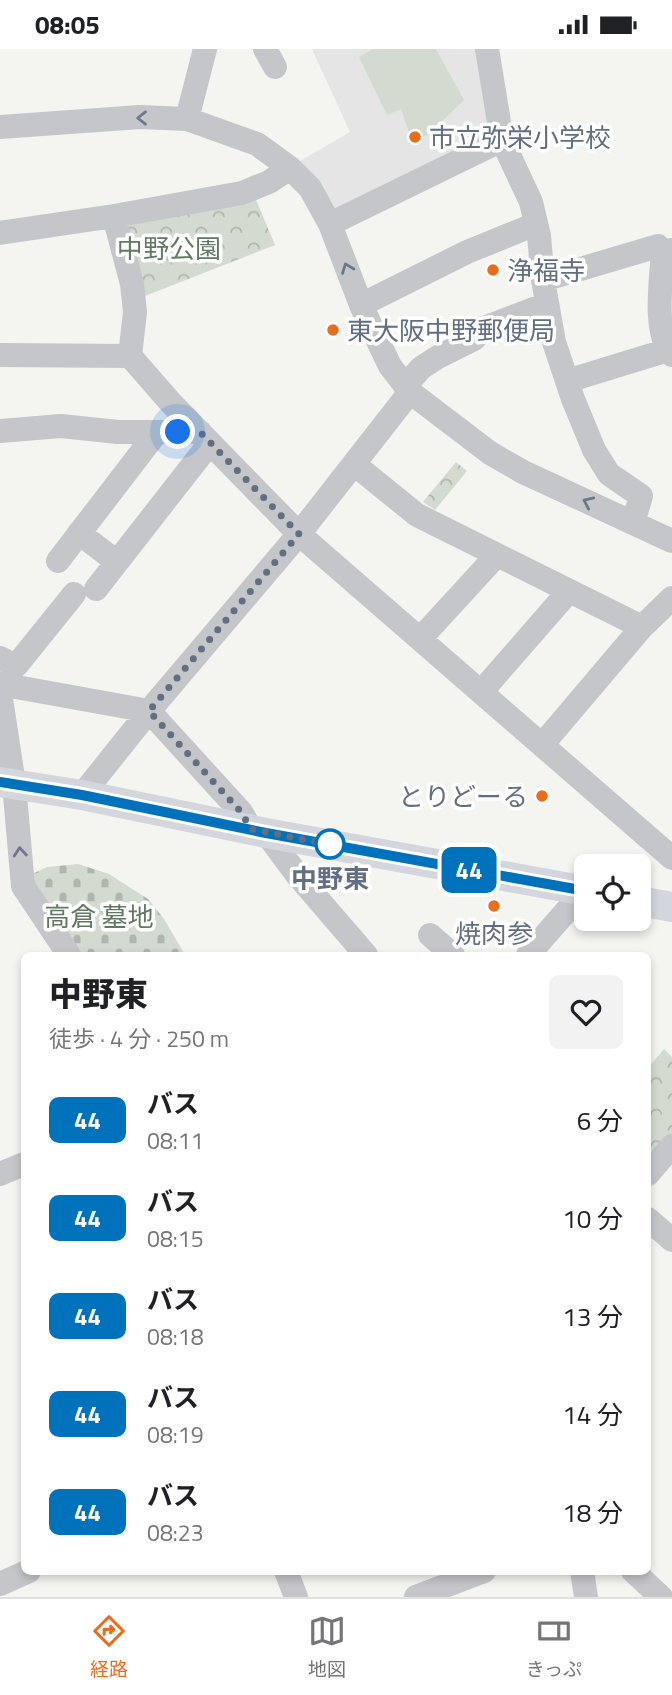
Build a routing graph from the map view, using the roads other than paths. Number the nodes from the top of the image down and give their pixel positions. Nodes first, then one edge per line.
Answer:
1 (205, 49) edge
2 (487, 49) edge
3 (187, 119) junction
4 (0, 127) edge
5 (502, 140) junction
6 (290, 168) junction
7 (114, 216) junction
8 (330, 224) junction
9 (536, 225) junction
10 (0, 233) edge
11 (667, 251) edge
12 (545, 292) junction
13 (361, 305) junction
14 (670, 353) edge
15 (0, 355) edge
16 (130, 356) junction
17 (566, 381) junction
18 (408, 389) junction
19 (0, 431) edge
20 (157, 432) junction
21 (205, 437) junction
22 (354, 464) junction
23 (633, 523) junction
24 (79, 533) junction
25 (299, 534) junction
26 (672, 541) edge
27 (497, 555) junction
28 (58, 561) dead end
29 (117, 562) junction
30 (569, 591) junction
31 (672, 598) edge
32 (642, 627) junction
33 (420, 639) junction
34 (0, 658) edge
35 (0, 684) edge
36 (0, 692) edge
37 (481, 692) junction
38 (149, 711) junction
39 (542, 745) junction
40 (7, 783) edge
41 (82, 795) junction
42 (258, 831) junction
43 (672, 857) edge
44 (11, 887) edge
45 (574, 889) edge
46 (574, 903) edge
47 (651, 903) edge
48 (672, 907) edge
49 (430, 935) dead end
50 (66, 952) edge
51 (363, 952) edge
52 (450, 952) edge
53 (531, 952) edge
54 (672, 1146) edge
55 (21, 1165) edge
56 (651, 1170) edge
57 (0, 1174) edge
58 (651, 1222) edge
59 (672, 1240) edge
60 (21, 1575) edge
61 (288, 1575) edge
62 (474, 1575) edge
63 (583, 1575) edge
64 (637, 1575) edge
65 (0, 1584) edge
66 (296, 1597) edge
67 (416, 1597) edge
68 (586, 1597) edge
69 (661, 1597) edge

1 - 3 street
2 - 5 street
3 -> 4 street
3 - 6 street
5 - 8 street
5 - 9 street
6 - 7 street
6 - 8 street
7 - 10 street
7 - 16 street
13 -> 8 street
9 - 12 street
9 - 13 street
11 - 12 street
11 - 14 street
12 - 17 street
12 - 18 street
13 - 18 street
14 - 17 street
15 - 16 street
16 - 21 street
17 - 23 street
18 - 22 street
23 -> 18 street
19 - 20 street
20 - 21 street
20 - 24 street
21 - 25 street
21 - 29 street
22 - 25 street
22 - 27 street
23 - 26 street
24 - 28 street
24 - 29 street
25 - 33 street
25 - 38 street
27 - 30 street
27 - 33 street
29 - 34 street
30 - 32 street
30 - 37 street
31 - 32 street
32 - 39 street
33 - 37 street
35 - 38 street
36 - 40 street
37 - 39 street
38 - 41 street
38 - 42 street
39 - 43 street
40 - 41 main road
44 -> 40 street
41 - 42 main road
42 - 45 main road
42 - 51 street
44 - 50 street
46 - 53 street
47 - 48 main road
49 - 52 street
54 - 56 street
55 - 57 street
58 - 59 street
60 - 65 street
61 - 66 street
62 - 67 street
63 - 68 street
64 - 69 street

